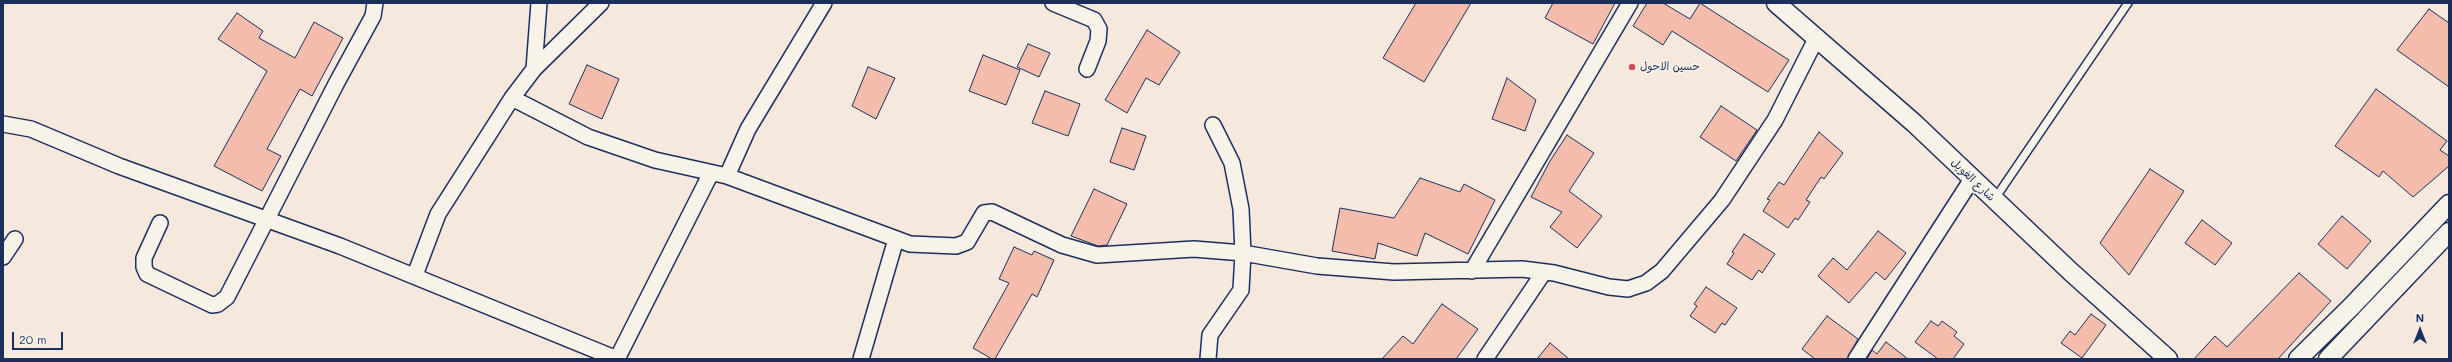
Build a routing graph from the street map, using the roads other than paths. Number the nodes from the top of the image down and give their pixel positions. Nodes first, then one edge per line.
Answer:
1 (375, 3) edge
2 (539, 3) edge
3 (601, 3) edge
4 (824, 3) edge
5 (1053, 3) edge
6 (1630, 3) edge
7 (1776, 3) edge
8 (2128, 3) edge
9 (1817, 37) junction
10 (534, 69) junction
11 (1087, 69) dead end
12 (512, 98) junction
13 (3, 124) edge
14 (1213, 125) dead end
15 (711, 173) junction
16 (727, 176) junction
17 (1972, 179) junction
18 (1994, 200) junction
19 (2449, 204) edge
20 (266, 219) junction
21 (160, 223) dead end
22 (2449, 232) edge
23 (15, 239) dead end
24 (896, 239) junction
25 (1243, 253) junction
26 (3, 257) edge
27 (1472, 271) junction
28 (1544, 272) junction
29 (415, 275) junction
30 (617, 359) edge
31 (861, 359) edge
32 (1208, 359) edge
33 (1485, 359) edge
34 (1856, 359) edge
35 (2168, 359) edge
36 (2298, 359) edge
37 (2328, 359) edge

1 - 20 street
2 - 10 street
3 - 10 street
4 - 16 street
5 - 11 street
6 - 27 street
7 - 9 street, شارع الغويل
8 - 18 lane
9 - 17 street, شارع الغويل
9 - 28 street
10 - 12 street
12 - 15 street
12 - 29 street
13 - 20 street
14 - 25 street
15 - 16 street
15 - 30 street
16 - 24 street
17 - 18 street, شارع الغويل
17 - 34 street
18 - 35 street, شارع الغويل
19 - 36 street
20 - 21 street
20 - 29 street
22 - 37 street
23 - 26 street
24 - 25 street
24 - 31 street
25 - 27 street
25 - 32 street
27 - 28 street
28 - 33 street
29 - 30 street

